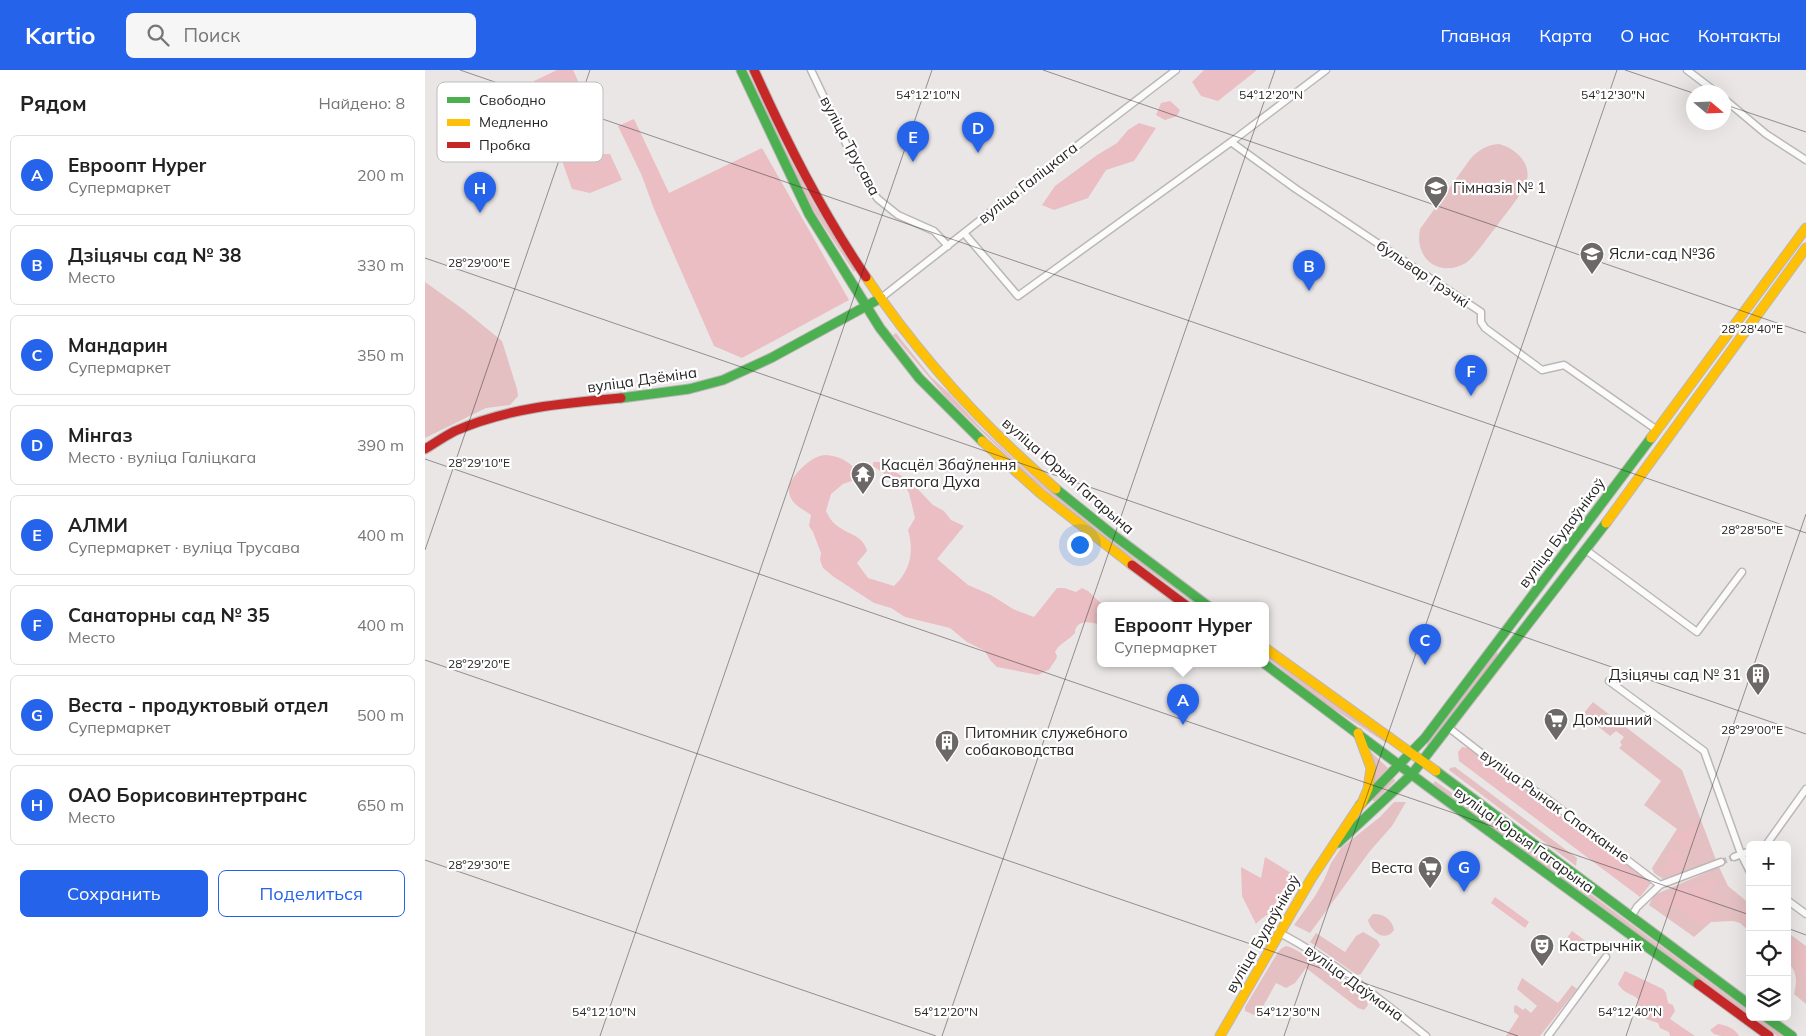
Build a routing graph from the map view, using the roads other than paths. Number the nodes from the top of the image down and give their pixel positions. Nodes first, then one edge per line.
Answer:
1 (741, 70) edge
2 (754, 70) edge
3 (811, 70) edge
4 (1177, 70) edge
5 (1326, 70) edge
6 (1687, 70) edge
7 (1707, 85) edge
8 (1731, 105) edge
9 (1231, 142) junction
10 (1806, 160) edge
11 (1806, 228) edge
12 (964, 233) junction
13 (947, 246) junction
14 (1806, 248) edge
15 (881, 298) junction
16 (867, 307) junction
17 (1694, 377) junction
18 (1706, 386) junction
19 (1657, 430) junction
20 (425, 449) edge
21 (1573, 541) junction
22 (1586, 550) junction
23 (1742, 572) dead end
24 (1182, 602) edge
25 (1203, 602) edge
26 (1505, 632) junction
27 (1516, 638) junction
28 (1269, 651) edge
29 (1269, 667) edge
30 (1609, 681) dead end
31 (1449, 728) junction
32 (1358, 732) junction
33 (1411, 753) junction
34 (1422, 762) junction
35 (1400, 765) junction
36 (1412, 774) junction
37 (1806, 789) edge
38 (1362, 803) junction
39 (1769, 841) edge
40 (1332, 848) junction
41 (1746, 852) edge
42 (1741, 854) junction
43 (1734, 857) tunnel mouth
44 (1721, 862) tunnel mouth
45 (1746, 864) edge
46 (1660, 885) junction
47 (1791, 903) edge
48 (1806, 914) edge
49 (1631, 917) junction
50 (1280, 932) junction
51 (1606, 957) dead end
52 (1746, 1002) edge
53 (1771, 1021) edge
54 (1220, 1036) edge
55 (1426, 1036) edge
56 (1548, 1036) edge
57 (1769, 1036) edge
58 (1792, 1036) edge

1 - 16 main road, вуліца Юрыя Гагарына
2 - 15 main road, вуліца Юрыя Гагарына
3 - 13 street, вуліца Трусава
4 - 12 street, вуліца Галіцкага
5 - 9 street
6 - 7 street
8 - 10 street
9 - 12 street
9 - 19 street, бульвар Грэчкі
11 - 17 main road, вуліца Будаўнікоў
12 - 13 street, вуліца Галіцкага
13 - 15 street, вуліца Галіцкага
14 - 18 main road, вуліца Будаўнікоў
15 - 16 main road, вуліца Дзёміна
15 - 25 main road, вуліца Юрыя Гагарына
16 - 20 main road, вуліца Дзёміна
16 - 24 main road, вуліца Юрыя Гагарына
17 - 18 main road
17 - 19 main road, вуліца Будаўнікоў
18 - 22 main road, вуліца Будаўнікоў
19 - 21 main road, вуліца Будаўнікоў
21 - 22 main road
21 - 26 main road, вуліца Будаўнікоў
22 - 23 street
22 - 27 main road, вуліца Будаўнікоў
26 - 27 main road
26 - 33 main road, вуліца Будаўнікоў
27 - 31 main road, вуліца Будаўнікоў
28 - 33 main road, вуліца Юрыя Гагарына
29 - 32 main road, вуліца Юрыя Гагарына
30 - 42 street
31 - 34 main road, вуліца Будаўнікоў
31 - 46 street, вуліца Рынак Спатканне
32 - 35 main road, вуліца Юрыя Гагарына
32 - 38 main road
33 - 34 main road, вуліца Юрыя Гагарына
33 - 35 main road, вуліца Будаўнікоў
34 - 36 main road, вуліца Будаўнікоў
34 - 49 main road, вуліца Юрыя Гагарына
35 - 36 main road, вуліца Юрыя Гагарына
35 - 38 main road, вуліца Будаўнікоў
36 - 40 main road, вуліца Будаўнікоў
36 - 57 main road, вуліца Юрыя Гагарына
37 - 39 street
38 - 40 main road, вуліца Будаўнікоў
40 - 50 main road, вуліца Будаўнікоў
41 - 42 street
42 - 43 street
42 - 45 street
44 - 46 street
46 - 49 street
47 - 48 street
49 - 52 main road, вуліца Юрыя Гагарына
50 - 54 main road, вуліца Будаўнікоў
50 - 55 street, вуліца Даўмана
51 - 56 street
53 - 58 main road

